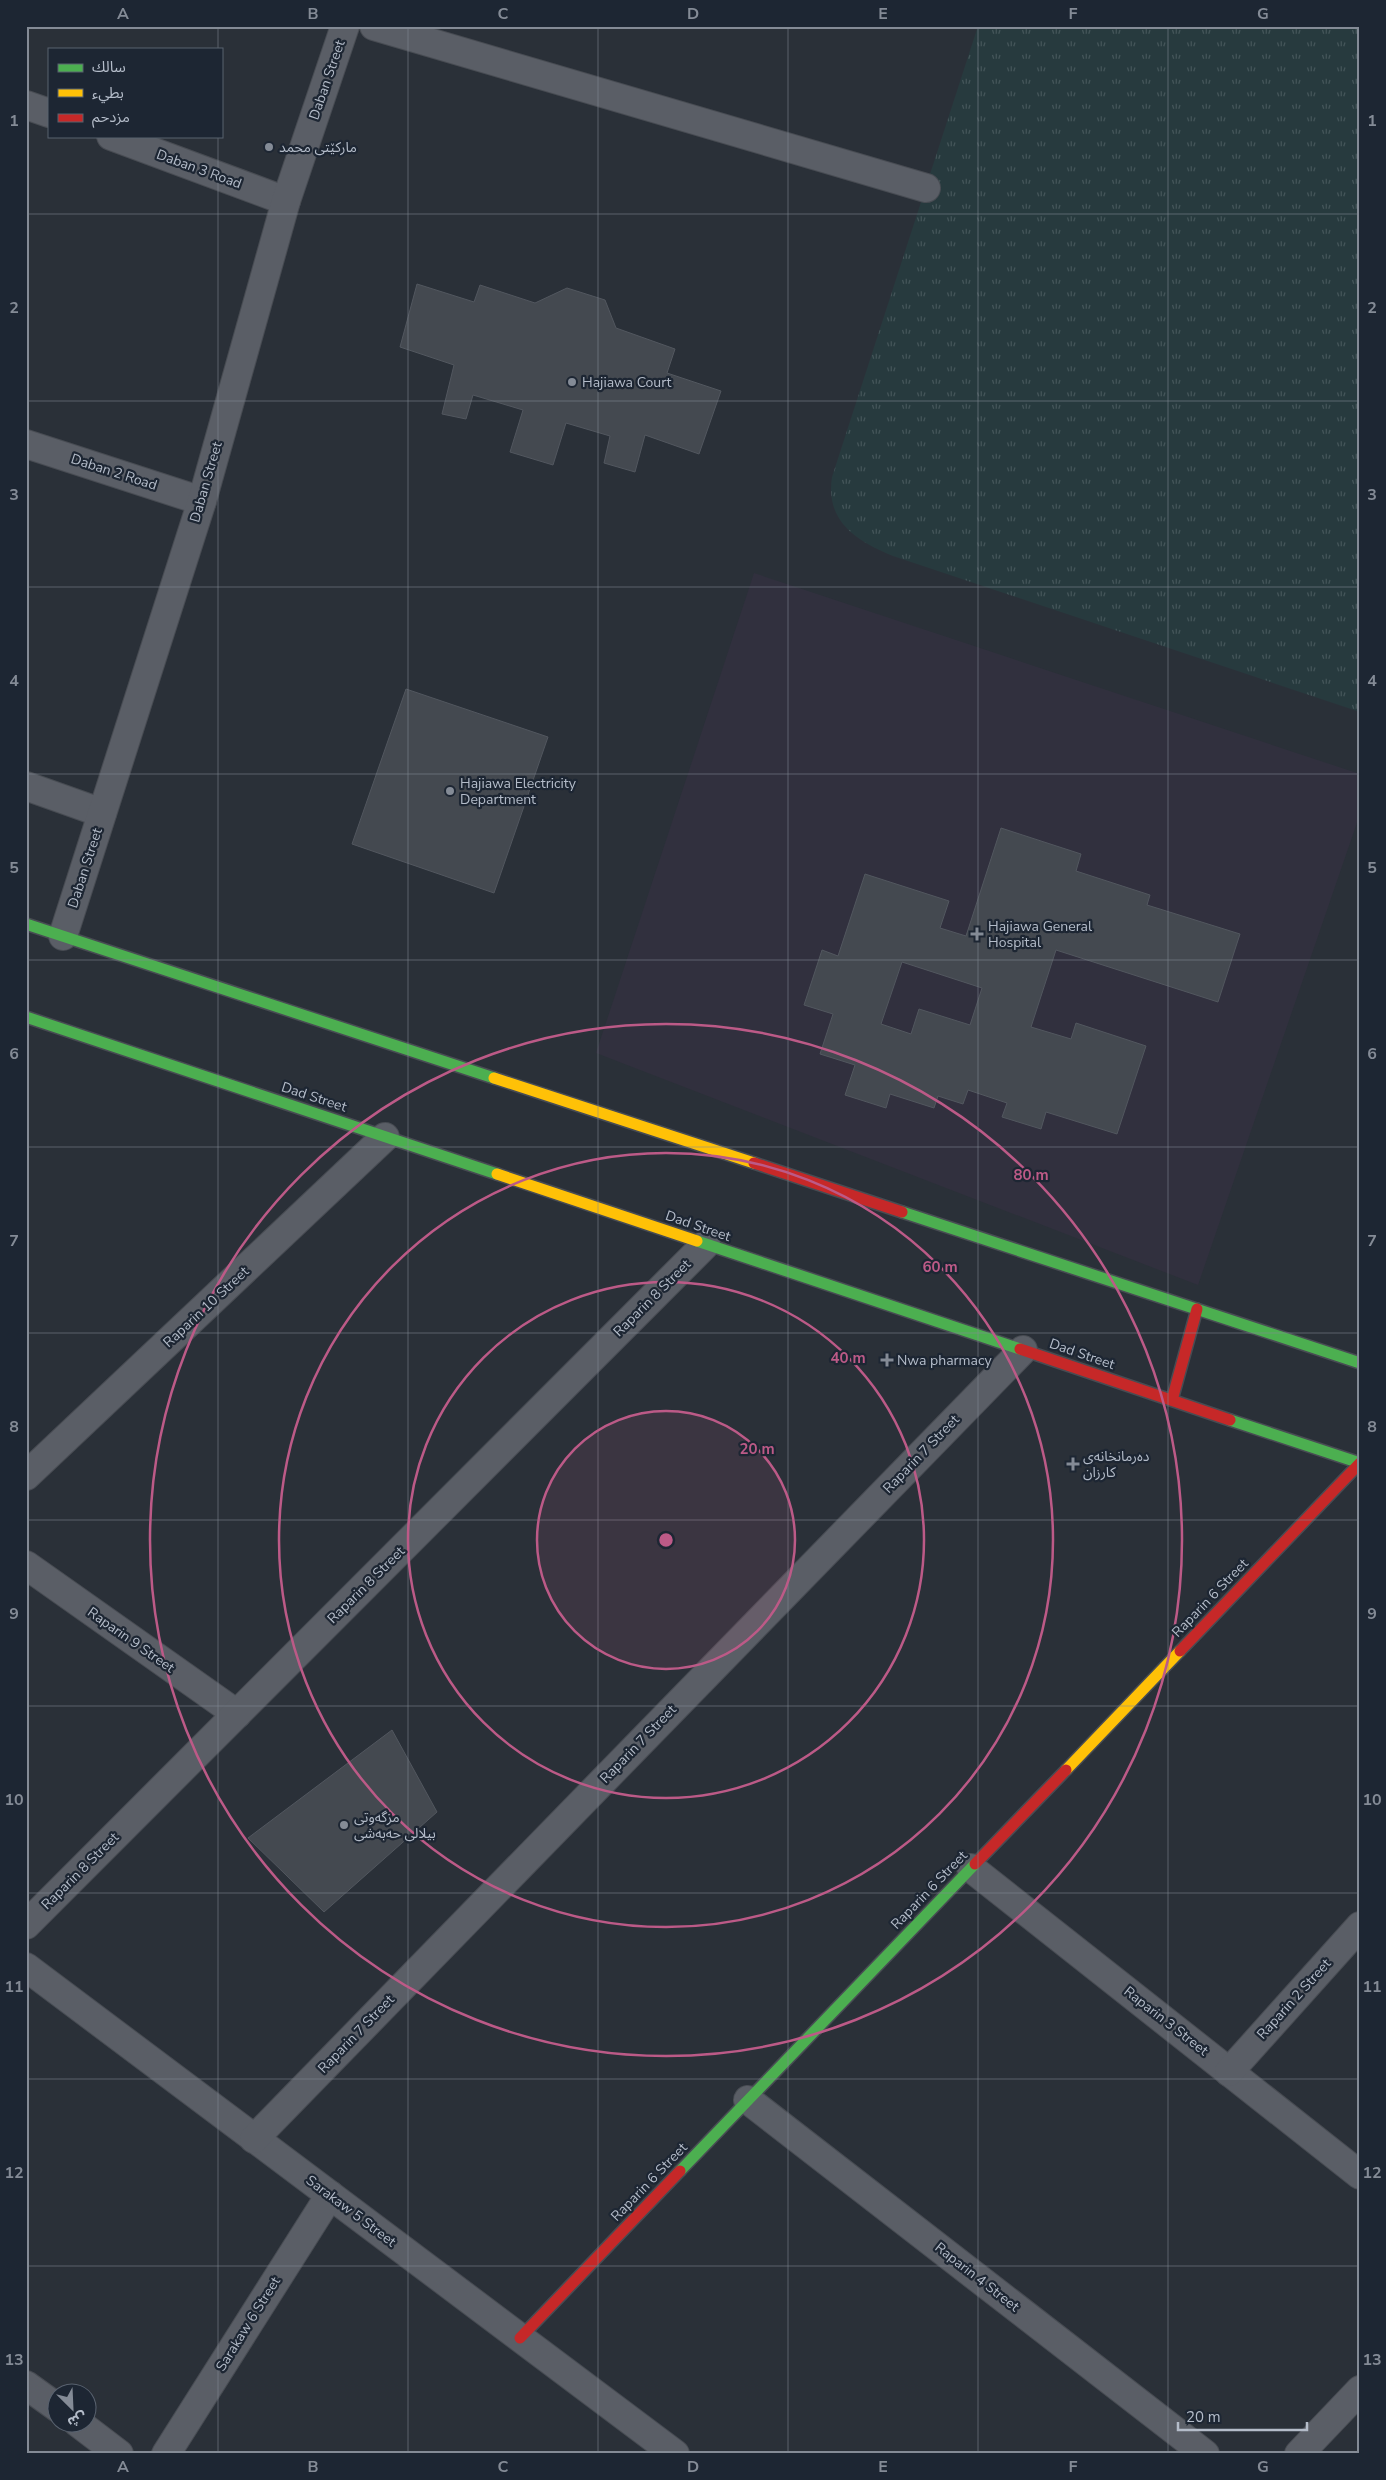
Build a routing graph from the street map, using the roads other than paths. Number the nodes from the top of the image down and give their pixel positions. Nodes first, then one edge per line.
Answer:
1 (345, 26) edge
2 (374, 26) edge
3 (26, 105) edge
4 (48, 114) edge
5 (116, 138) edge
6 (926, 188) dead end
7 (286, 201) junction
8 (26, 444) edge
9 (202, 501) junction
10 (26, 786) edge
11 (102, 813) junction
12 (26, 924) edge
13 (63, 936) junction
14 (30, 1023) edge
15 (385, 1137) junction
16 (706, 1244) junction
17 (1197, 1309) junction
18 (1023, 1350) junction
19 (1360, 1363) edge
20 (1172, 1400) junction
21 (1360, 1463) edge
22 (26, 1476) edge
23 (26, 1565) edge
24 (237, 1714) junction
25 (971, 1868) junction
26 (26, 1925) edge
27 (1360, 1926) edge
28 (26, 1967) edge
29 (1229, 2072) junction
30 (748, 2100) junction
31 (254, 2139) junction
32 (1360, 2175) edge
33 (330, 2195) junction
34 (520, 2338) junction
35 (26, 2385) edge
36 (1360, 2390) edge
37 (48, 2401) edge
38 (90, 2432) edge
39 (119, 2454) edge
40 (166, 2454) edge
41 (675, 2454) edge
42 (1205, 2454) edge
43 (1299, 2454) edge

1 - 7 street, Daban Street
2 - 6 street
3 - 4 street
5 - 7 street, Daban 3 Road
7 - 9 street, Daban Street
8 - 9 street, Daban 2 Road
9 - 11 street, Daban Street
10 - 11 street
11 - 13 street, Daban Street
12 - 13 street
13 - 17 street
14 - 15 street, Dad Street
15 - 16 street, Dad Street
15 - 22 street, Raparin 10 Street
16 - 18 street, Dad Street
16 - 24 street, Raparin 8 Street
17 - 19 street
17 - 20 street
18 - 20 street, Dad Street
18 - 31 street, Raparin 7 Street
20 - 21 street, Dad Street
21 - 25 street, Raparin 6 Street
23 - 24 street, Raparin 9 Street
24 - 26 street, Raparin 8 Street
25 - 29 street, Raparin 3 Street
25 - 30 street, Raparin 6 Street
27 - 29 street, Raparin 2 Street
28 - 31 street, Sarakaw 5 Street
29 - 32 street, Raparin 3 Street
30 - 34 street, Raparin 6 Street
30 - 42 street, Raparin 4 Street
31 - 33 street, Sarakaw 5 Street
33 - 34 street, Sarakaw 5 Street
33 - 40 street, Sarakaw 6 Street
34 - 41 street, Sarakaw 5 Street
35 - 37 street
36 - 43 street
38 - 39 street

